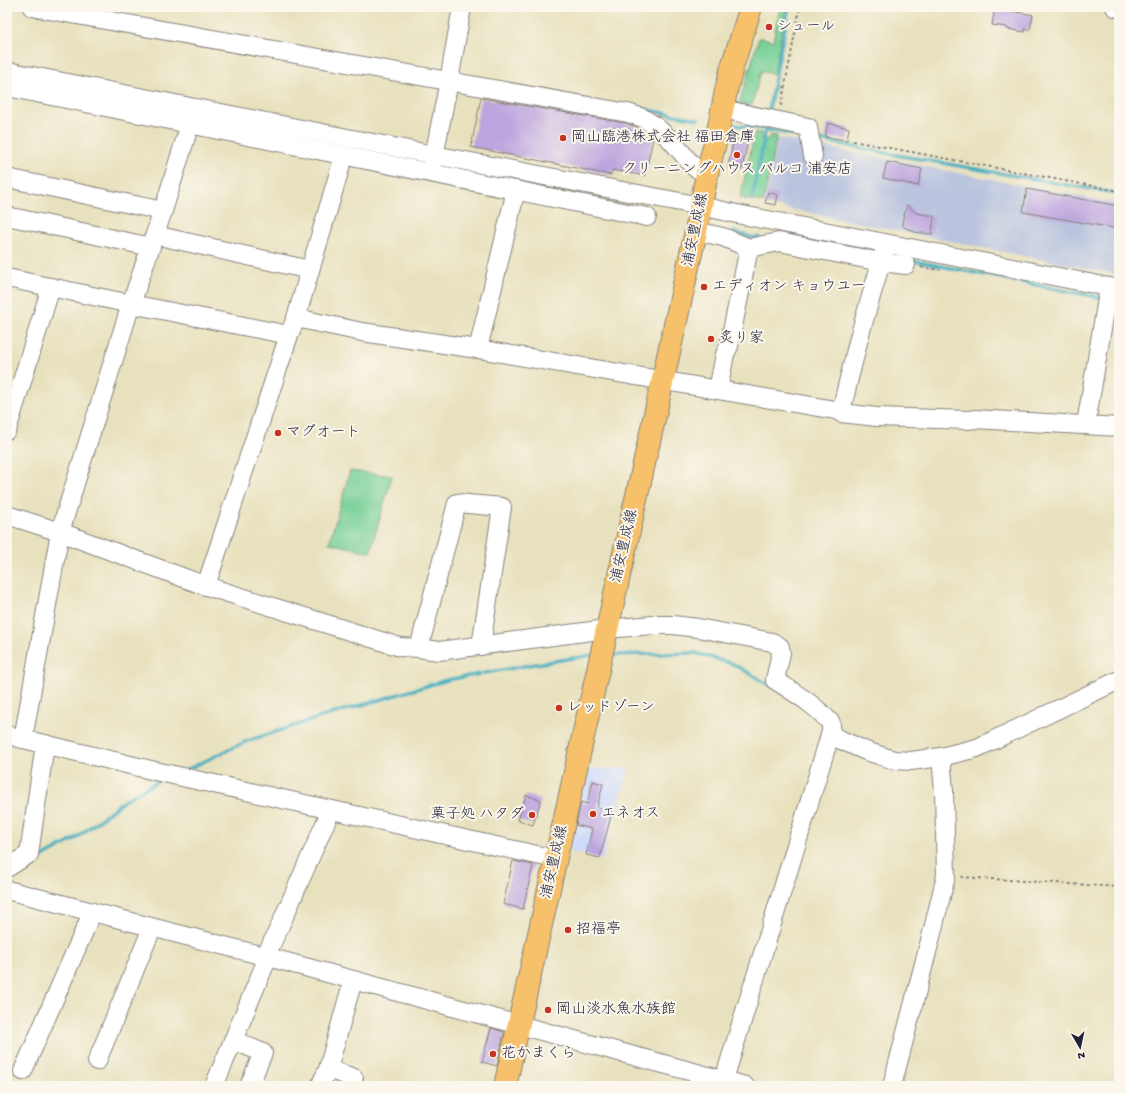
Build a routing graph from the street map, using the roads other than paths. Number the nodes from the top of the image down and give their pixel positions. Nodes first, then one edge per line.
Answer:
1 (32, 7) edge
2 (462, 7) edge
3 (751, 7) edge
4 (1115, 7) edge
5 (1119, 8) edge
6 (7, 71) edge
7 (449, 81) junction
8 (7, 87) edge
9 (722, 109) junction
10 (190, 124) junction
11 (811, 144) dead end
12 (344, 155) junction
13 (434, 155) junction
14 (430, 173) junction
15 (707, 174) junction
16 (7, 178) edge
17 (516, 190) junction
18 (701, 206) junction
19 (163, 211) junction
20 (7, 216) edge
21 (647, 217) dead end
22 (696, 231) junction
23 (153, 241) junction
24 (887, 243) junction
25 (749, 248) junction
26 (881, 262) junction
27 (906, 265) dead end
28 (310, 270) junction
29 (7, 278) edge
30 (51, 287) junction
31 (1111, 293) edge
32 (131, 304) junction
33 (296, 318) junction
34 (289, 335) junction
35 (478, 349) junction
36 (662, 381) junction
37 (718, 390) junction
38 (841, 411) junction
39 (1086, 424) junction
40 (1119, 426) edge
41 (7, 430) edge
42 (7, 515) edge
43 (60, 532) junction
44 (206, 586) junction
45 (606, 629) junction
46 (481, 646) junction
47 (419, 648) junction
48 (1119, 680) edge
49 (831, 731) junction
50 (15, 737) edge
51 (45, 744) junction
52 (941, 757) junction
53 (330, 810) junction
54 (555, 859) junction
55 (7, 868) edge
56 (7, 890) edge
57 (92, 912) junction
58 (152, 928) junction
59 (268, 957) junction
60 (353, 980) junction
61 (518, 1024) junction
62 (233, 1040) junction
63 (96, 1061) dead end
64 (328, 1069) junction
65 (23, 1071) dead end
66 (723, 1083) edge
67 (214, 1086) edge
68 (249, 1086) edge
69 (320, 1086) edge
70 (351, 1086) edge
71 (505, 1086) edge
72 (745, 1086) edge
73 (892, 1086) edge

1 - 7 street
2 - 7 street
3 - 9 main road, 浦安豊成線
4 - 5 street
6 - 13 street
7 - 13 street
7 - 15 street
8 - 10 street
9 - 11 street
9 - 15 main road, 浦安豊成線
10 - 12 street
10 - 19 street
12 - 14 street
12 - 28 street
13 - 14 street
13 - 18 street
14 - 17 street
15 - 18 main road, 浦安豊成線
16 - 19 street
17 - 21 street
17 - 35 street
18 - 22 main road, 浦安豊成線
18 - 24 street
19 - 23 street
20 - 23 street
22 - 25 street
22 - 36 main road, 浦安豊成線
23 - 28 street
23 - 32 street
24 - 26 street
24 - 31 street
25 - 26 street
25 - 37 street
26 - 27 street
26 - 38 street
28 - 33 street
29 - 30 street
30 - 32 street
30 - 41 street
31 - 39 street
32 - 34 street
32 - 43 street
33 - 34 street
33 - 35 street
34 - 44 street
35 - 36 street
36 - 37 street
36 - 45 main road, 浦安豊成線
37 - 38 street
38 - 39 street
39 - 40 street
42 - 43 street
43 - 44 street
43 - 50 street
44 - 47 street
45 - 46 street
45 - 49 street
45 - 54 main road, 浦安豊成線
46 - 47 street
46 - 47 street
48 - 52 street
49 - 52 street
49 - 66 street
50 - 51 street
51 - 53 street
51 - 55 street
52 - 73 street
53 - 54 street
53 - 59 street
54 - 61 main road, 浦安豊成線
56 - 57 street
57 - 58 street
57 - 65 street
58 - 59 street
58 - 63 street
59 - 60 street
59 - 62 street
60 - 61 street
60 - 64 street
61 - 66 street
61 - 71 main road, 浦安豊成線
62 - 67 street
62 - 68 street
64 - 69 street
64 - 70 street
66 - 72 street

